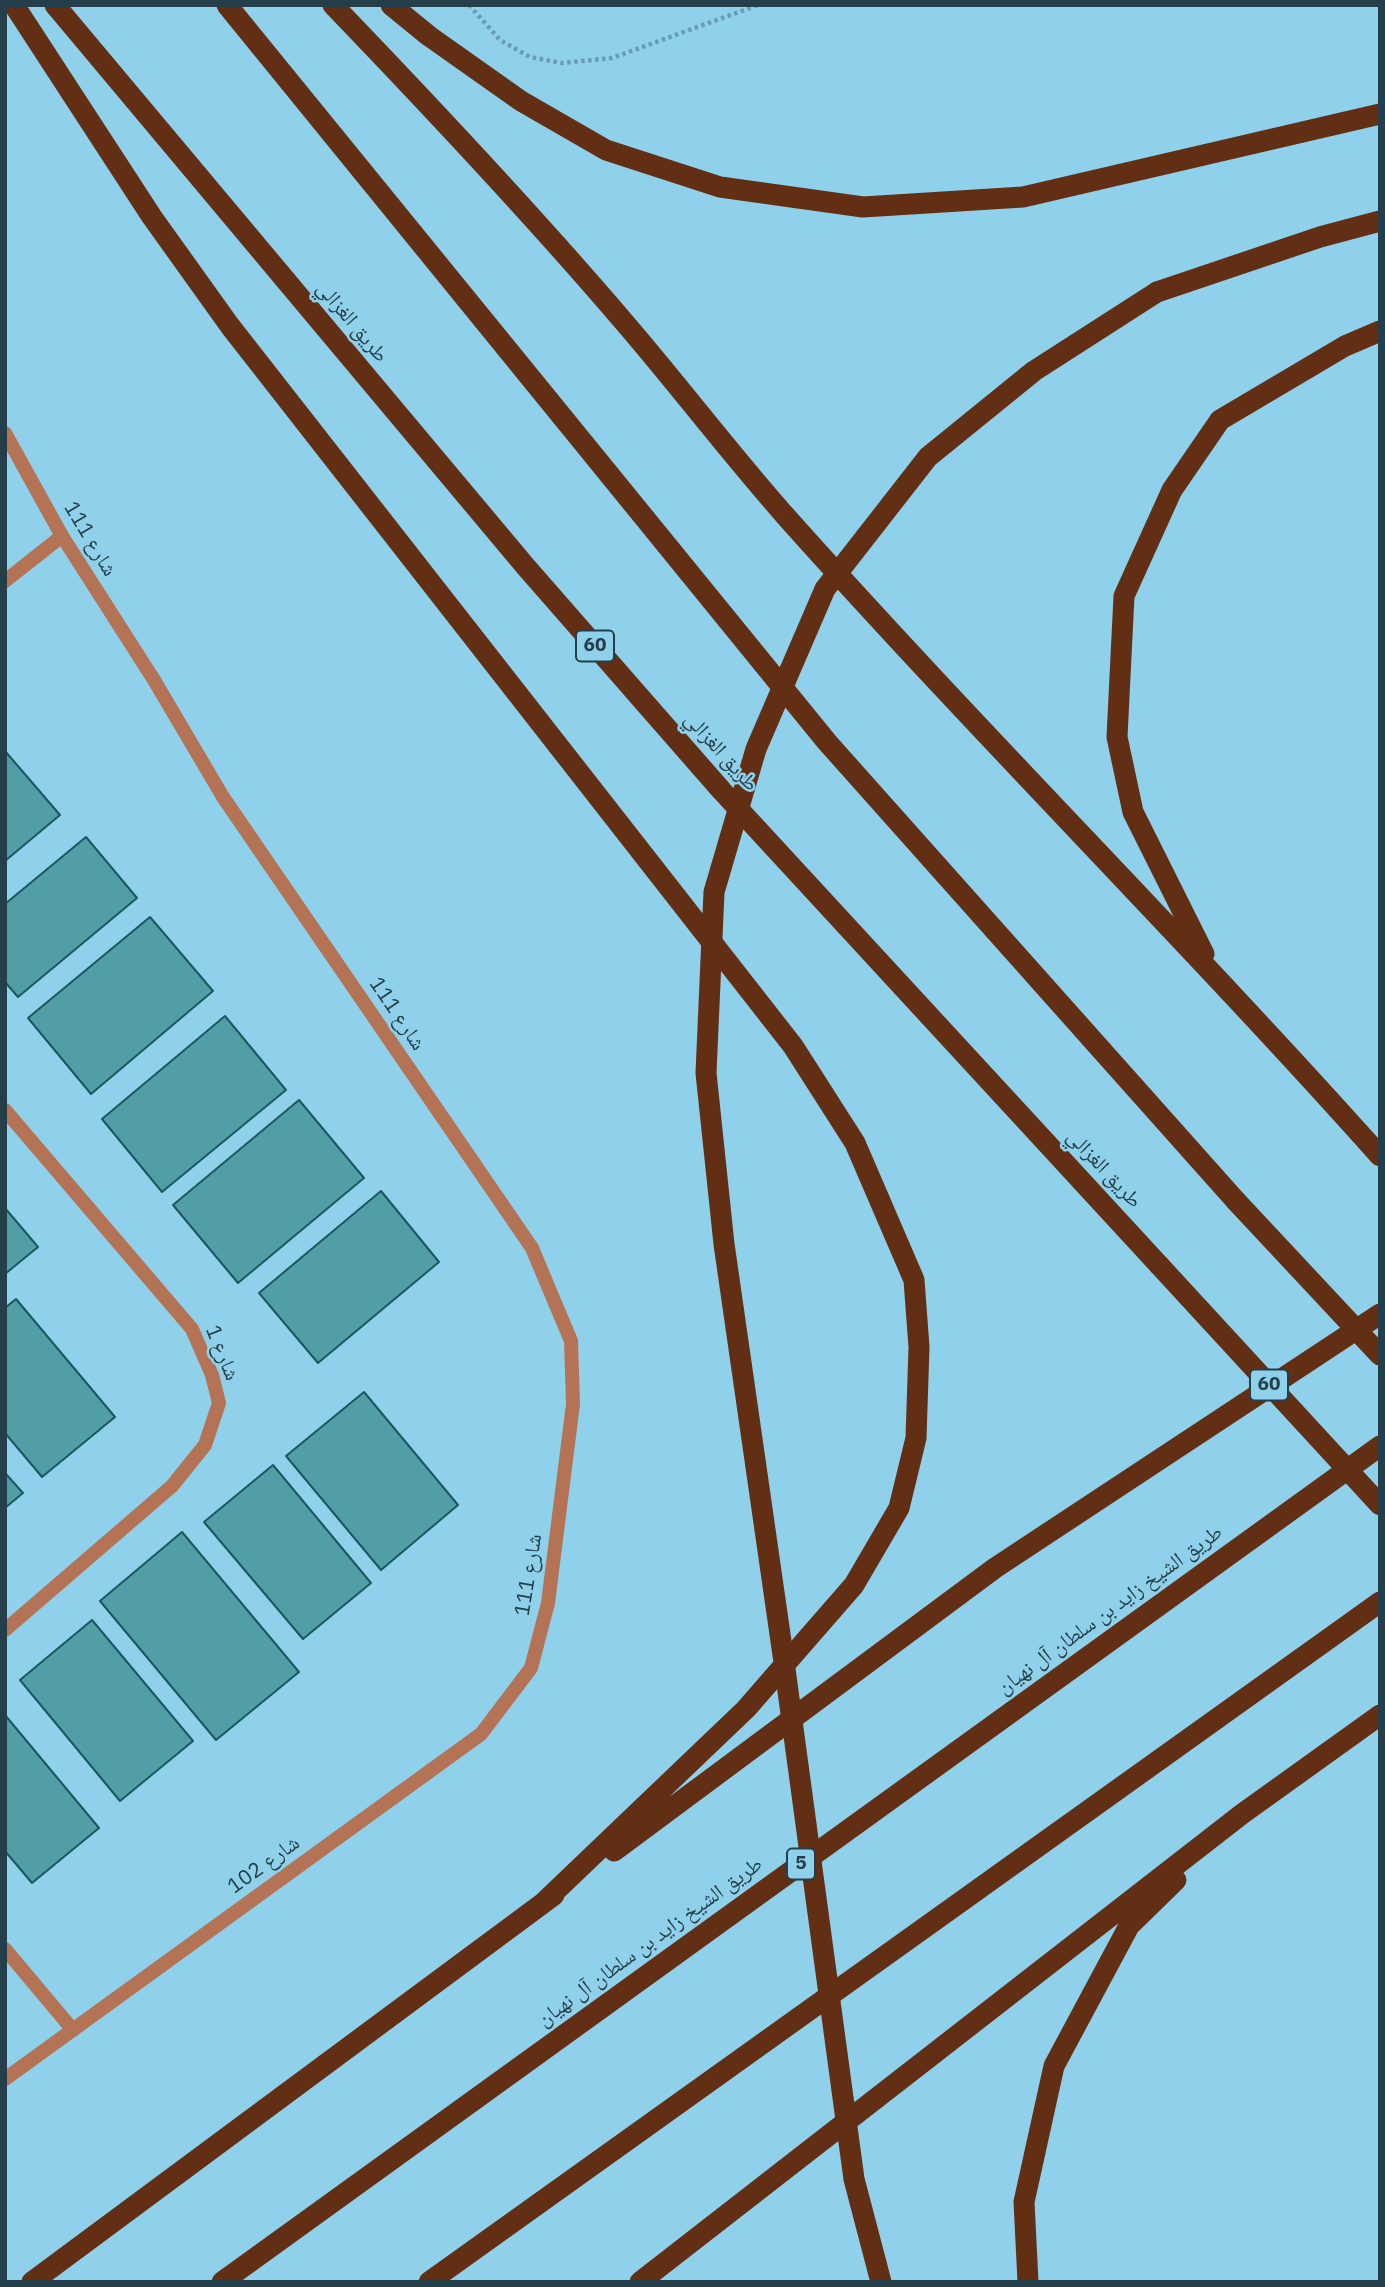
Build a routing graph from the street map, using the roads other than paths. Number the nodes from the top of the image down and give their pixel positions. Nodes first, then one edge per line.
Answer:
1 (14, 5) edge
2 (55, 5) edge
3 (226, 5) edge
4 (333, 5) edge
5 (391, 5) edge
6 (1380, 114) edge
7 (1380, 221) edge
8 (1380, 331) edge
9 (5, 433) edge
10 (62, 536) junction
11 (5, 581) edge
12 (1214, 975) junction
13 (5, 1110) edge
14 (1380, 1156) edge
15 (1380, 1314) edge
16 (1380, 1355) edge
17 (1380, 1446) edge
18 (1380, 1505) edge
19 (1380, 1602) edge
20 (5, 1630) edge
21 (531, 1668) joint
22 (1380, 1715) edge
23 (1242, 1814) junction
24 (543, 1903) junction
25 (5, 1949) edge
26 (73, 2030) junction
27 (5, 2079) edge
28 (32, 2282) edge
29 (222, 2282) edge
30 (429, 2282) edge
31 (640, 2282) edge
32 (881, 2282) edge
33 (1028, 2282) edge

1 - 24 highway
2 - 18 highway, طريق الغزالي / 60, bridge
3 - 16 highway, bridge
4 - 12 highway
5 - 6 highway
7 - 32 highway, bridge
8 - 12 highway
9 - 10 street, شارع 111
10 - 11 street
10 - 21 street, شارع 111
12 - 14 highway
13 - 20 street, شارع 1
15 - 24 highway
17 - 29 highway, طريق الشيخ زايد بن سلطان آل نهيان / 5
19 - 30 highway
21 - 26 street, شارع 102
22 - 23 highway
23 - 31 highway
23 - 33 highway
24 - 28 highway
25 - 26 street
26 - 27 street, شارع 102

